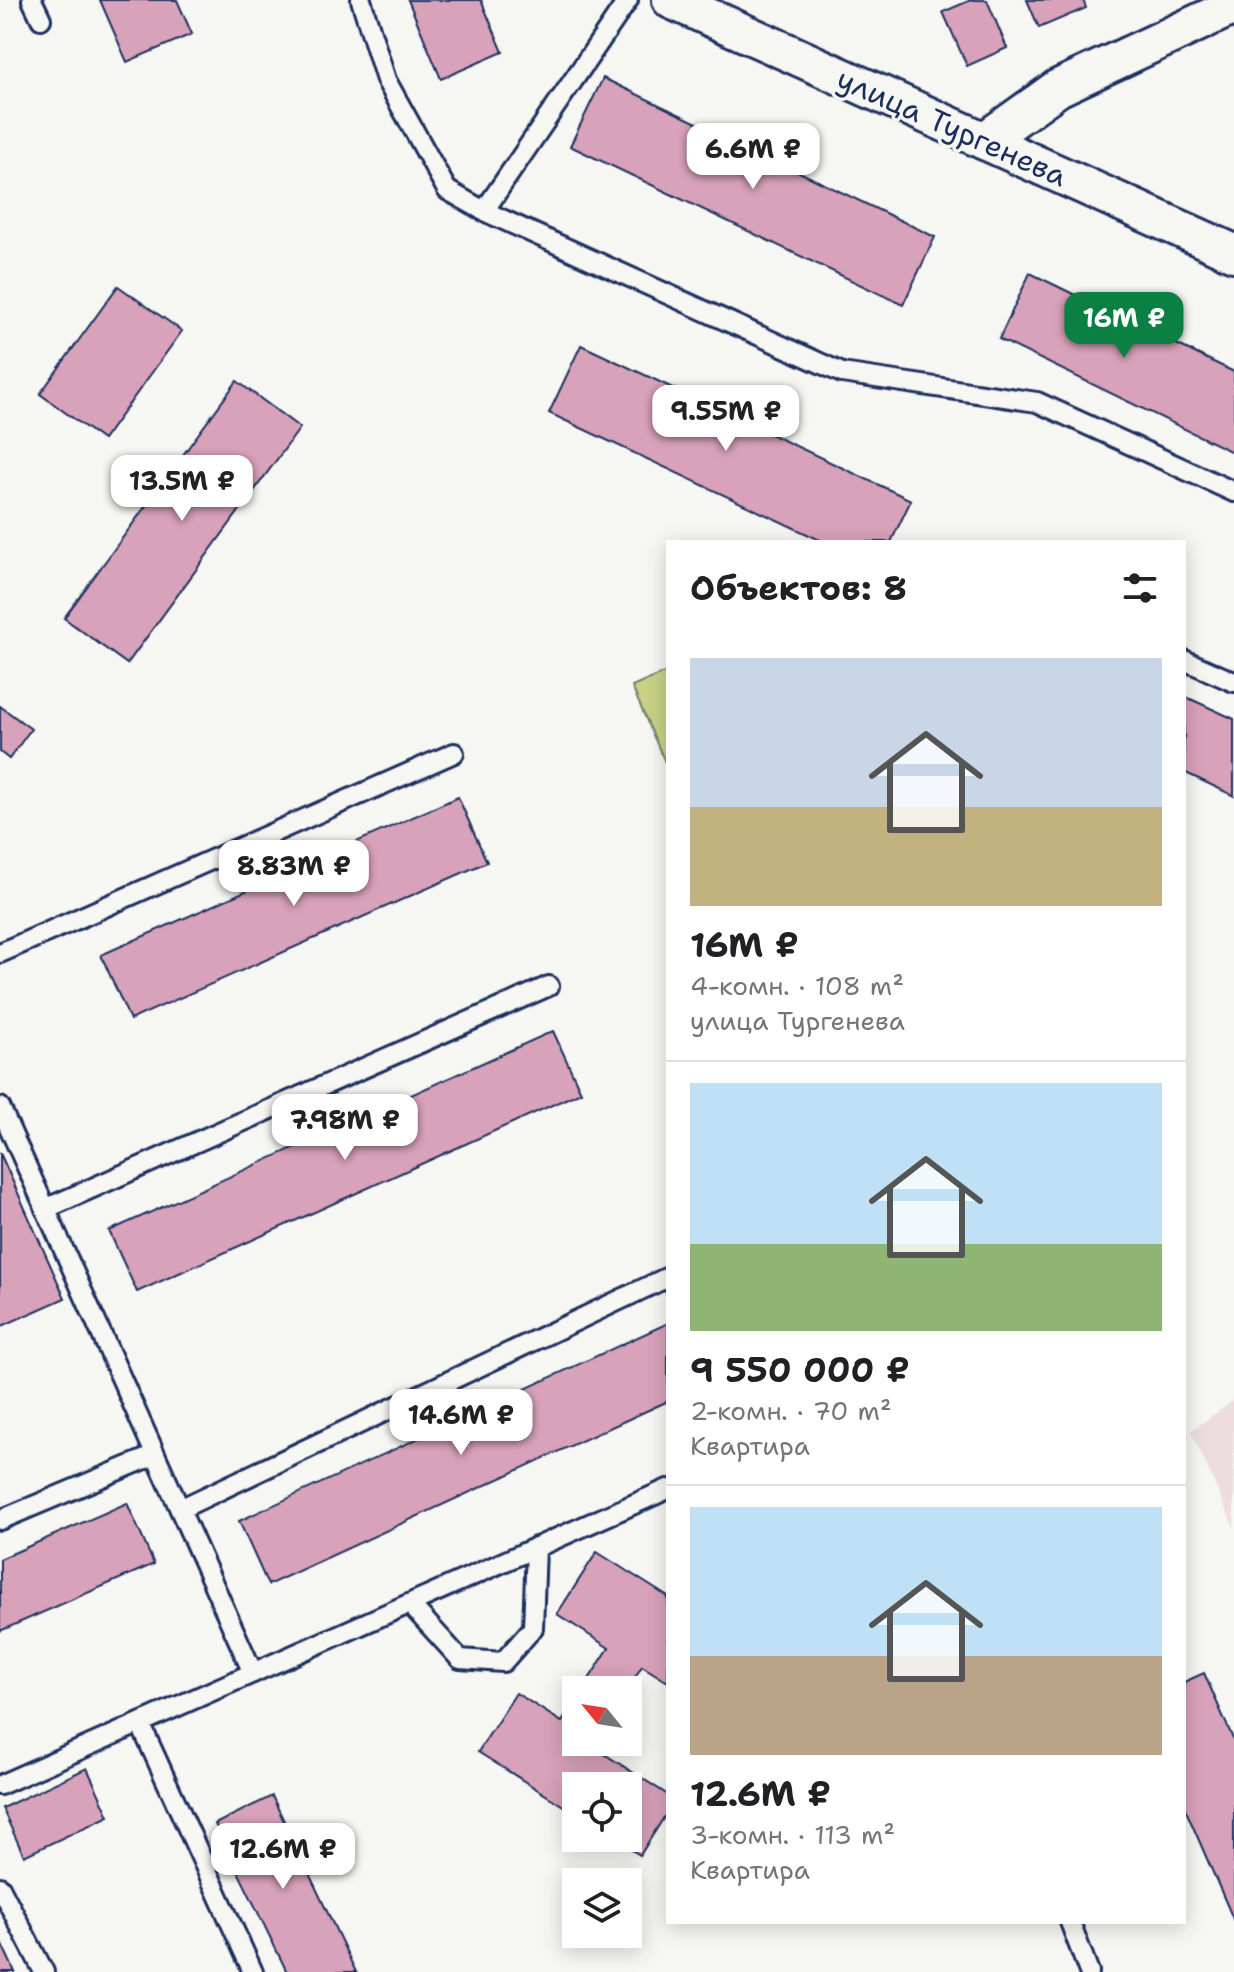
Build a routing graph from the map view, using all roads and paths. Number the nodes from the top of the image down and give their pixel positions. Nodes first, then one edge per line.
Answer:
1 (32, 0) edge
2 (361, 0) edge
3 (628, 0) edge
4 (671, 0) edge
5 (1234, 6) edge
6 (41, 19) dead end
7 (984, 141) junction
8 (484, 211) junction
9 (1234, 253) edge
10 (1234, 492) edge
11 (1186, 661) edge
12 (1234, 682) edge
13 (454, 753) dead end
14 (0, 953) edge
15 (549, 986) dead end
16 (0, 1107) edge
17 (45, 1209) junction
18 (666, 1278) edge
19 (155, 1455) junction
20 (666, 1490) edge
21 (180, 1509) junction
22 (0, 1520) edge
23 (536, 1547) junction
24 (410, 1604) junction
25 (253, 1673) junction
26 (140, 1723) junction
27 (0, 1785) edge
28 (0, 1887) edge
29 (1071, 1924) edge
30 (44, 1972) edge
31 (253, 1972) edge
32 (1089, 1972) edge

1 - 6 lane
2 - 8 lane
3 - 8 lane
4 - 7 street, улица Тургенева
5 - 7 street
7 - 9 street, улица Тургенева
8 - 10 lane
11 - 12 lane
13 - 14 lane
15 - 17 lane
16 - 17 lane
17 - 19 lane
18 - 21 lane
19 - 21 lane
19 - 22 lane
20 - 23 lane
21 - 25 lane
23 - 24 lane
23 - 24 lane
24 - 25 lane
25 - 26 lane
26 - 27 lane
26 - 31 lane
28 - 30 lane
29 - 32 lane

